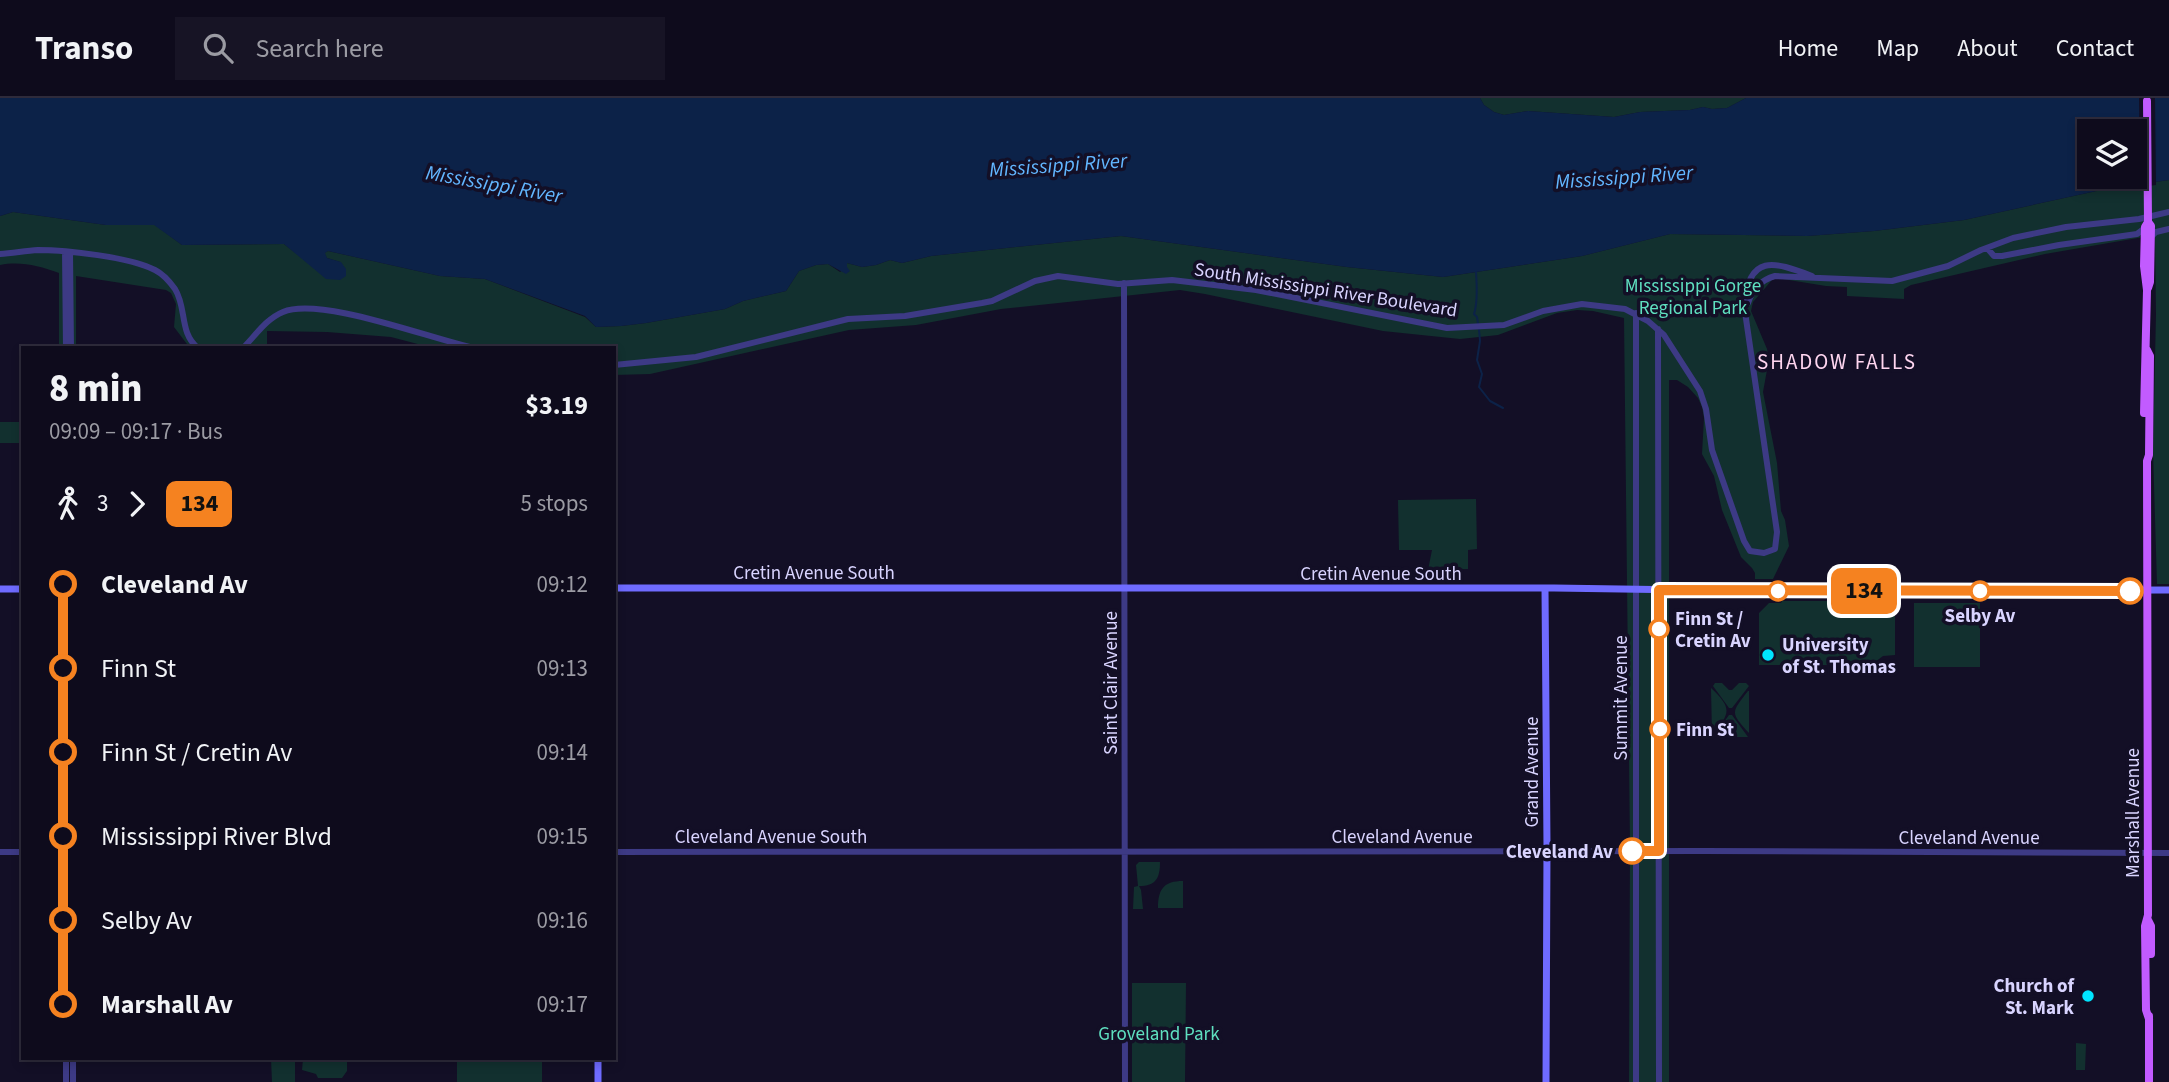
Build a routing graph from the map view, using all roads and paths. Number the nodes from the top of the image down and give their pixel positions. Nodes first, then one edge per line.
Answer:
1 (2147, 100) edge
2 (2169, 212) edge
3 (2151, 226) junction
4 (2169, 229) edge
5 (2137, 234) junction
6 (2148, 239) junction
7 (1987, 247) junction
8 (68, 252) junction
9 (0, 254) edge
10 (1812, 276) junction
11 (1124, 283) junction
12 (68, 313) junction
13 (1636, 313) junction
14 (1747, 316) junction
15 (1658, 329) junction
16 (66, 346) edge
17 (71, 346) edge
18 (196, 346) edge
19 (245, 346) edge
20 (466, 346) edge
21 (616, 365) edge
22 (616, 588) edge
23 (1126, 588) junction
24 (1545, 588) junction
25 (0, 589) edge
26 (21, 589) edge
27 (1636, 590) junction
28 (1659, 590) junction
29 (2147, 590) junction
30 (2169, 590) edge
31 (1126, 851) junction
32 (1636, 851) junction
33 (1659, 851) junction
34 (0, 852) edge
35 (21, 852) edge
36 (616, 852) edge
37 (929, 852) joint
38 (1547, 852) junction
39 (2169, 853) edge
40 (2147, 854) junction
41 (66, 1060) edge
42 (73, 1060) edge
43 (598, 1060) edge
44 (66, 1082) edge
45 (73, 1082) edge
46 (598, 1082) edge
47 (1125, 1082) edge
48 (1546, 1082) edge
49 (1636, 1082) edge
50 (1659, 1082) edge
51 (2149, 1082) edge

1 - 3 main road, Marshall Avenue, bridge
2 - 7 street
3 - 4 street
3 - 5 street
3 - 6 main road, Marshall Avenue
5 - 6 street
5 - 7 street
6 - 29 main road, Marshall Avenue
7 - 10 street
8 - 9 street
8 - 12 street
8 - 18 street
10 - 14 street
10 - 14 street
11 - 13 street, South Mississippi River Boulevard
11 - 21 street, South Mississippi River Boulevard
11 - 23 street, Saint Clair Avenue
12 - 16 street
12 - 17 street
13 - 15 street, South Mississippi River Boulevard
13 - 27 street, Summit Avenue
14 - 15 street, South Mississippi River Boulevard
15 - 28 street, Summit Avenue
19 - 20 street
22 - 23 main road, Cretin Avenue South
23 - 24 main road, Cretin Avenue South
23 - 31 street, Saint Clair Avenue
24 - 27 main road, Cretin Avenue South
24 - 38 main road, Grand Avenue
25 - 26 main road
27 - 28 main road, Cretin Avenue South
27 - 32 street, Summit Avenue
28 - 29 main road, Cretin Avenue South
28 - 33 street, Summit Avenue
29 - 30 main road, Cretin Avenue South
29 - 40 main road, Marshall Avenue
31 - 37 street, Cleveland Avenue
31 - 38 street, Cleveland Avenue
31 - 47 street, Saint Clair Avenue
32 - 33 street, Cleveland Avenue
32 - 38 street, Cleveland Avenue
32 - 49 street, Summit Avenue
33 - 40 street, Cleveland Avenue
33 - 50 street, Summit Avenue
34 - 35 street
36 - 37 street, Cleveland Avenue South
38 - 48 main road, Grand Avenue
39 - 40 street, Cleveland Avenue
40 - 51 main road, Marshall Avenue
41 - 44 street
42 - 45 street
43 - 46 main road

